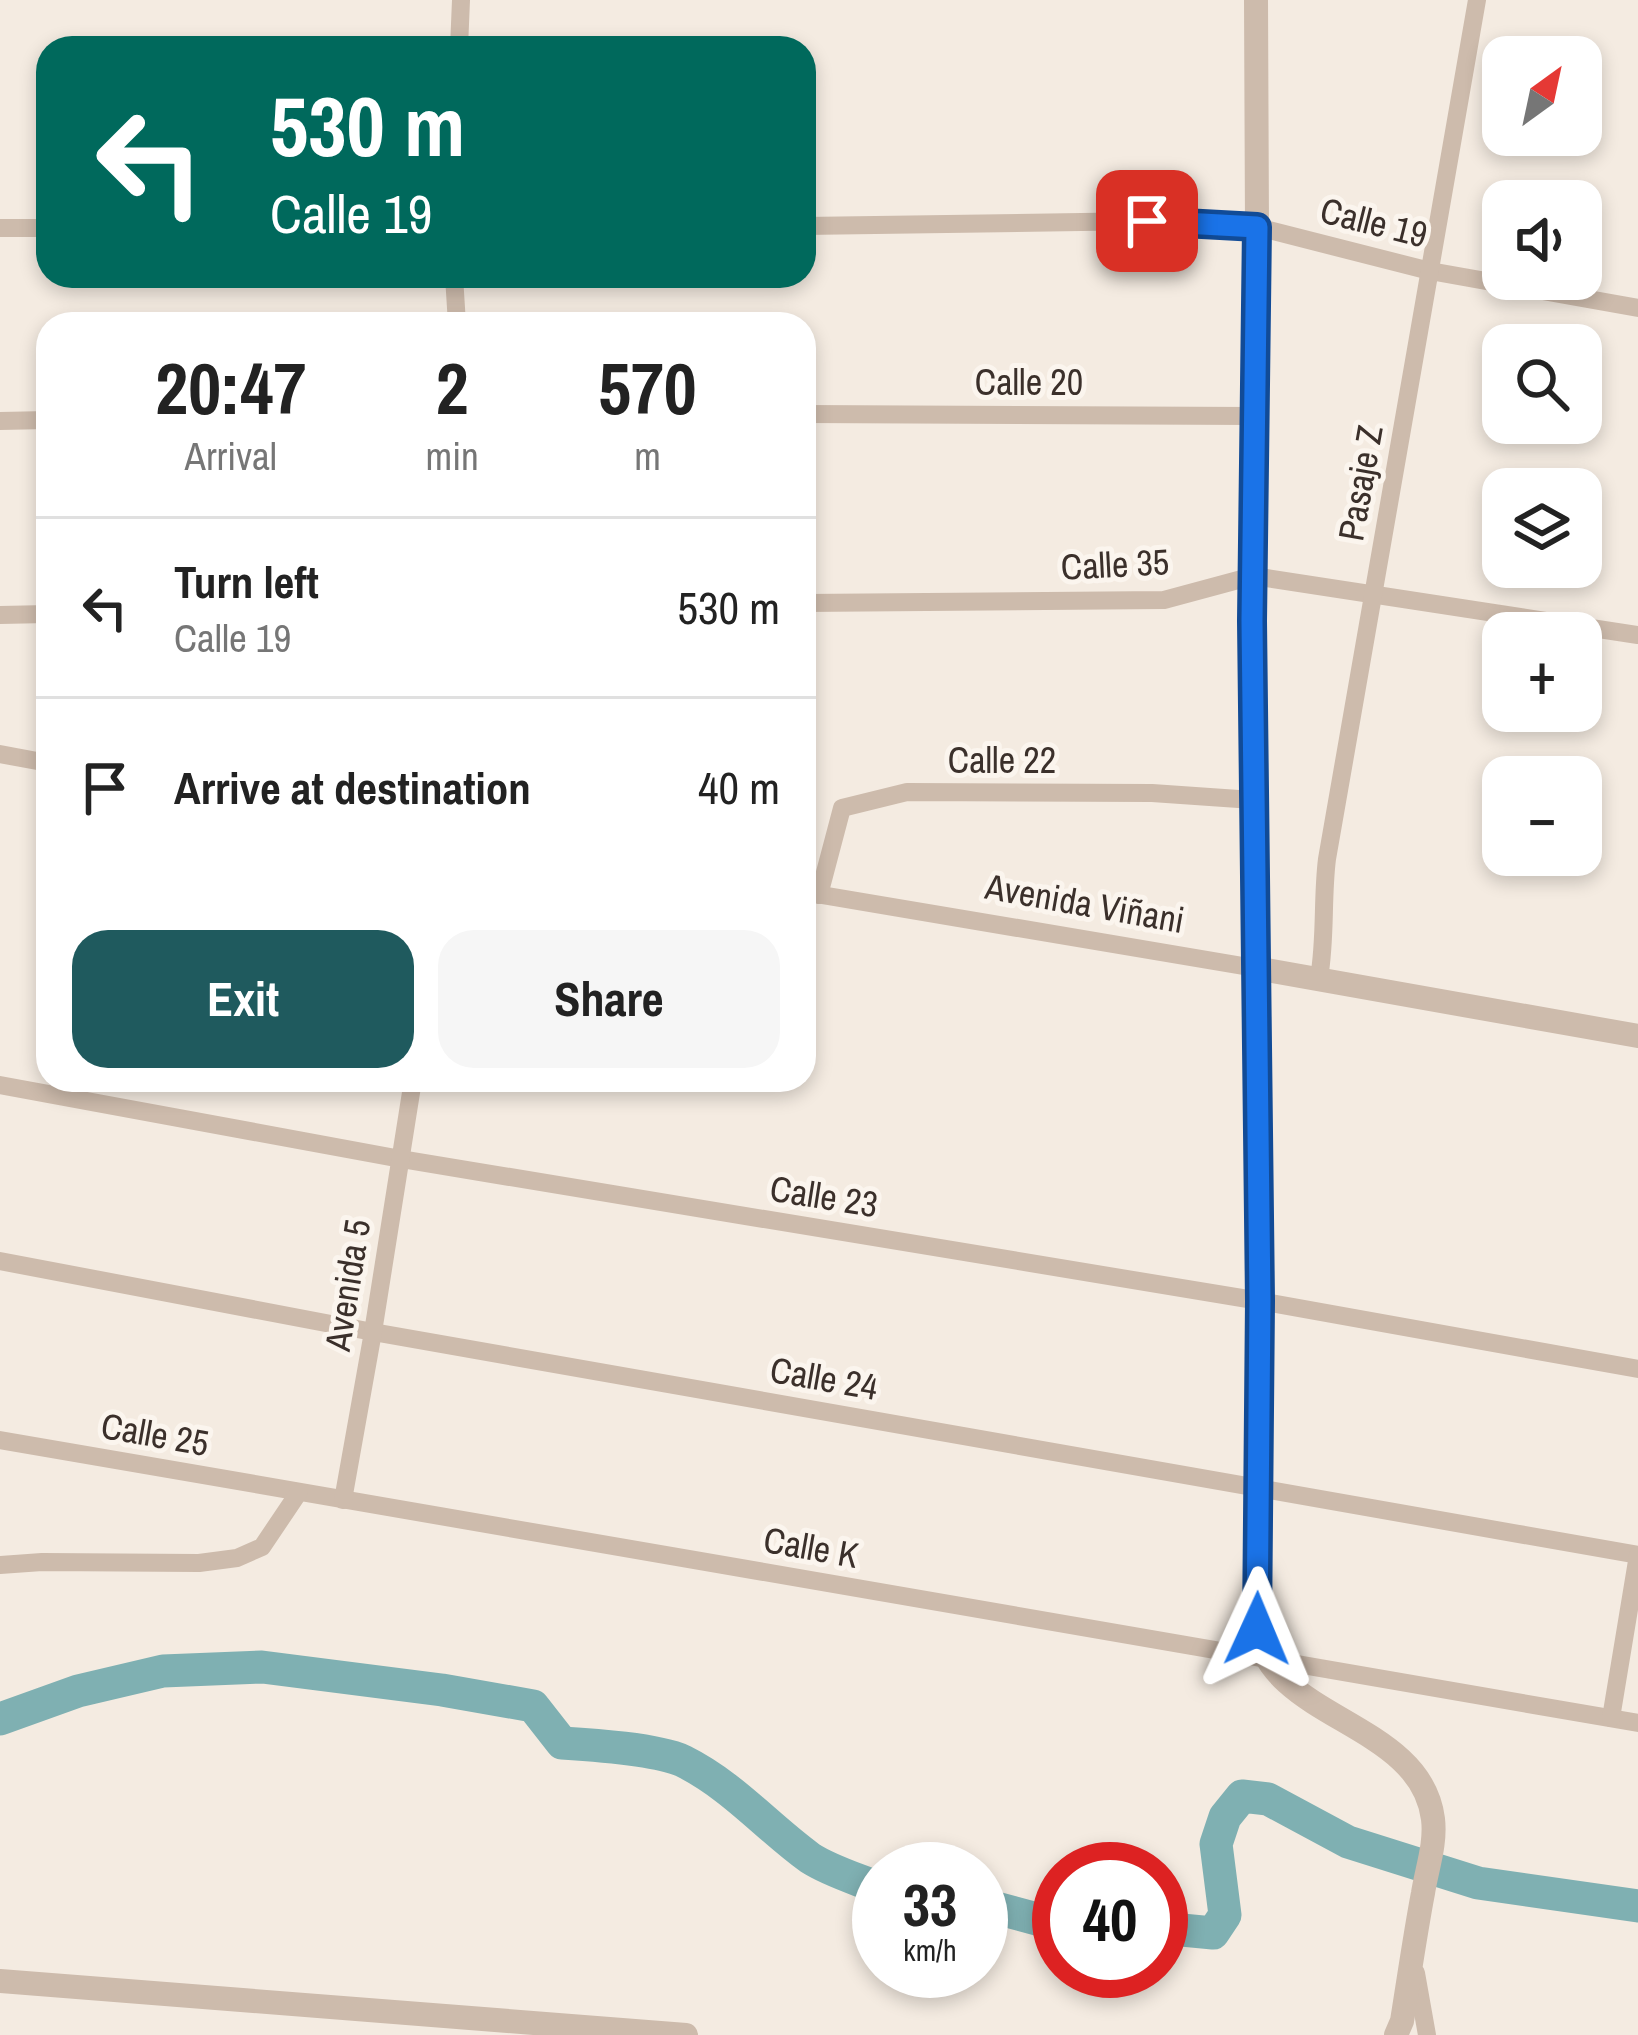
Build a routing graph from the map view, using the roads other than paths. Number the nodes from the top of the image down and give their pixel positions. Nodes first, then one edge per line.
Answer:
1 (461, 0) edge
2 (1256, 0) edge
3 (1477, 0) edge
4 (460, 36) edge
5 (816, 226) edge
6 (1257, 227) junction
7 (0, 228) edge
8 (36, 229) edge
9 (1430, 271) junction
10 (1638, 308) edge
11 (816, 414) edge
12 (1254, 416) junction
13 (36, 420) edge
14 (0, 421) edge
15 (1252, 576) junction
16 (1374, 595) junction
17 (816, 603) edge
18 (0, 614) edge
19 (36, 614) edge
20 (1638, 635) edge
21 (0, 754) edge
22 (36, 761) edge
23 (1253, 800) junction
24 (816, 883) edge
25 (816, 895) edge
26 (1255, 968) junction
27 (1319, 978) junction
28 (1638, 1036) edge
29 (0, 1085) edge
30 (36, 1092) edge
31 (37, 1092) edge
32 (411, 1092) edge
33 (401, 1160) junction
34 (0, 1261) edge
35 (1260, 1301) junction
36 (374, 1332) junction
37 (1638, 1369) edge
38 (0, 1440) edge
39 (1260, 1488) junction
40 (299, 1492) junction
41 (343, 1500) junction
42 (1638, 1555) edge
43 (0, 1565) edge
44 (1266, 1658) junction
45 (1611, 1718) junction
46 (1638, 1723) edge
47 (1414, 1950) junction
48 (0, 1981) edge
49 (686, 2035) edge
50 (1396, 2035) edge
51 (1427, 2035) edge

1 - 4 street
2 - 6 street
3 - 9 street, Pasaje Z
5 - 6 street, Calle 19
6 - 9 street, Calle 19
6 - 12 street
7 - 8 street
9 - 10 street, Calle 19
9 - 16 street, Pasaje Z
11 - 12 street, Calle 20
12 - 15 street
13 - 14 street
15 - 16 street, Calle 35
15 - 17 street, Calle 35
15 - 23 street
16 - 20 street, Calle 35
16 - 27 street, Pasaje Z
18 - 19 street
21 - 22 street
23 - 24 street, Calle 22
23 - 26 street
25 - 26 street, Avenida Viñani
26 - 27 street, Avenida Viñani
26 - 35 street
27 - 28 street, Avenida Viñani
29 - 30 street, Calle 23
31 - 33 street, Calle 23
32 - 33 street, Avenida 5
33 - 35 street, Calle 23
33 - 36 street, Avenida 5
34 - 36 street, Calle 24
35 - 37 street, Calle 23
35 - 39 street
36 - 39 street, Calle 24
36 - 41 street, Avenida 5
38 - 40 street, Calle 25
39 - 42 street, Calle 24
39 - 44 street
40 - 41 street, Calle K
40 - 43 street
41 - 44 street, Calle K
42 - 45 street
44 - 45 street, Calle K
44 - 47 street
45 - 46 street, Calle K
47 - 50 street
47 - 51 street
48 - 49 street

